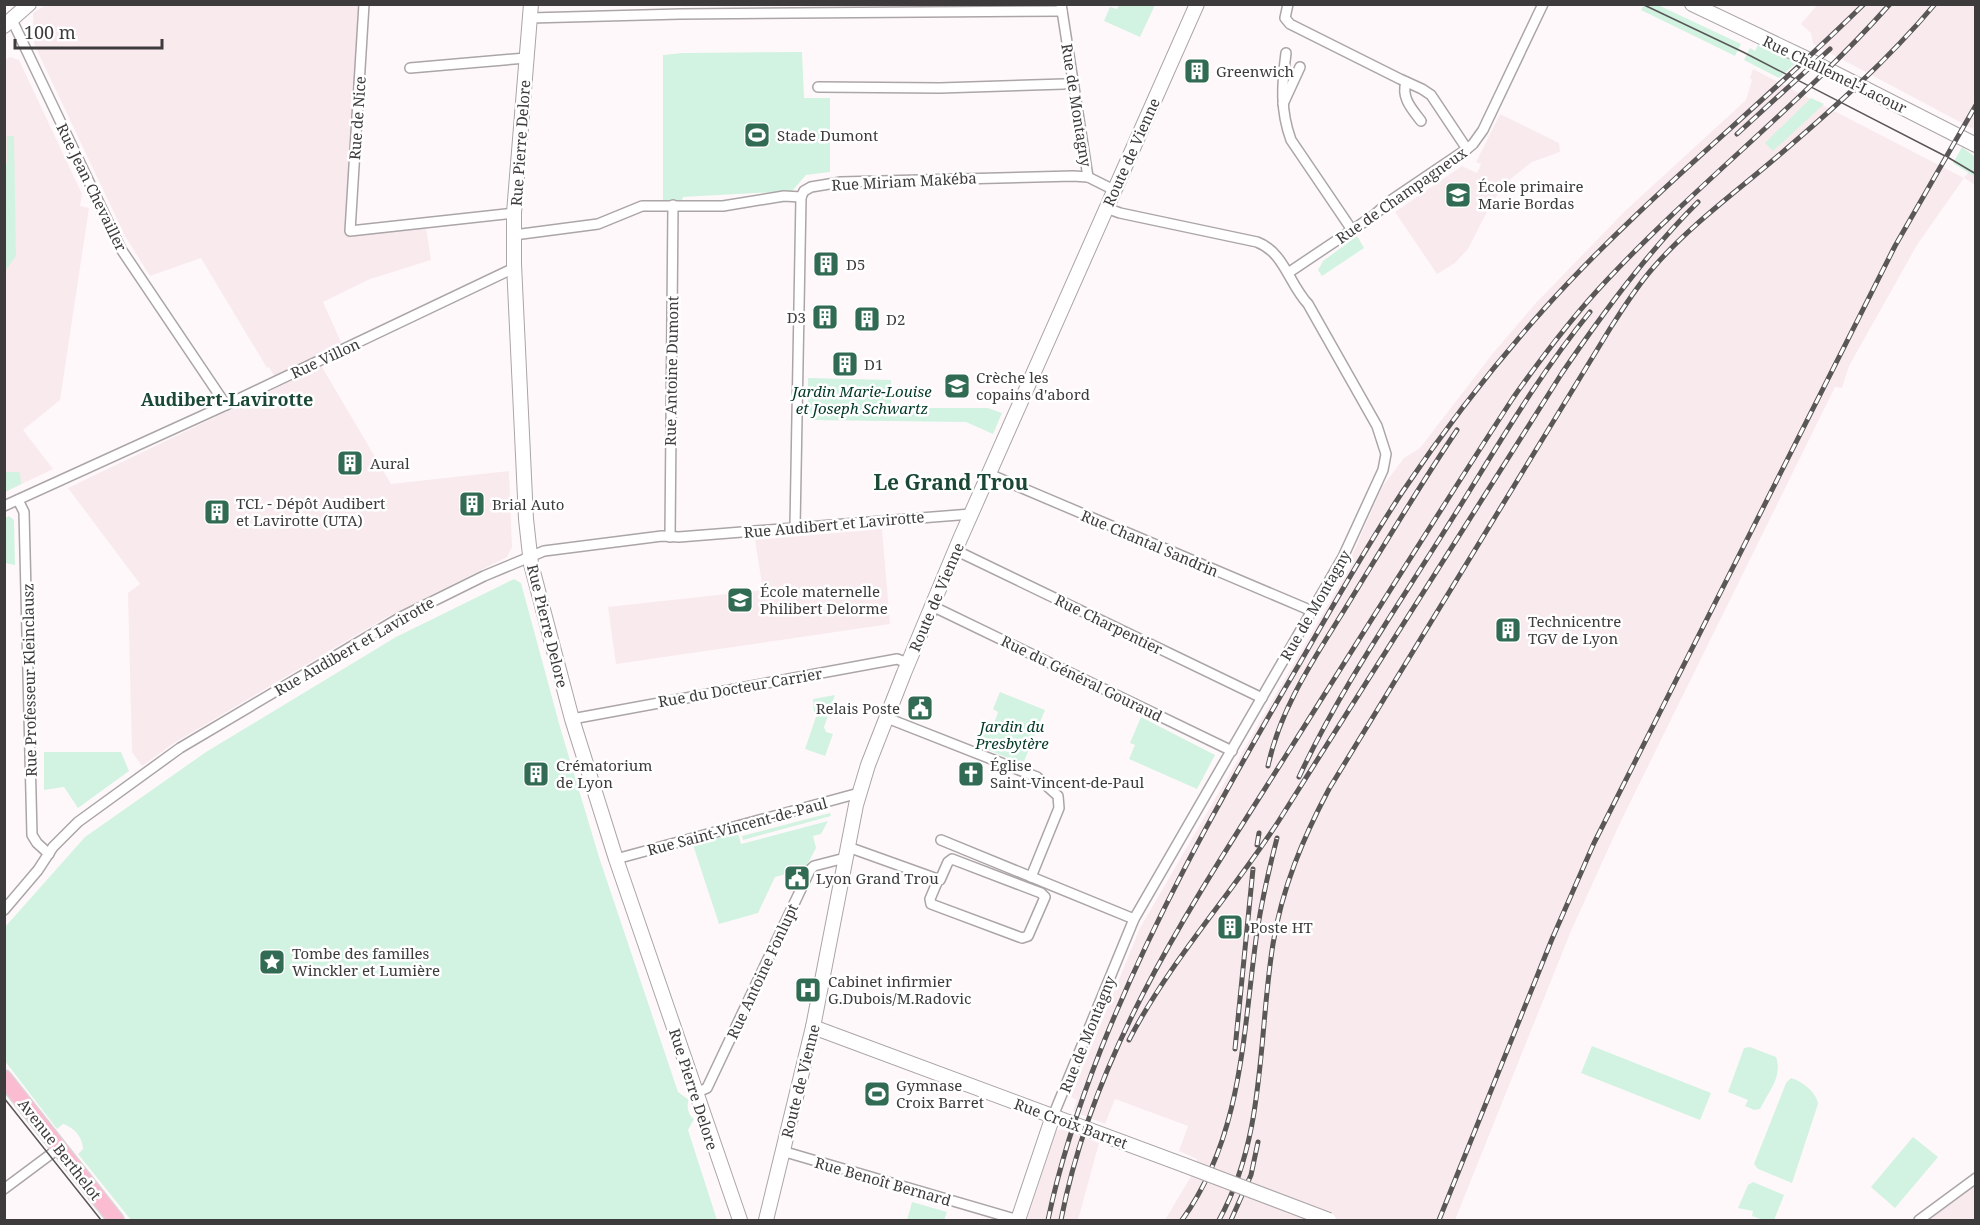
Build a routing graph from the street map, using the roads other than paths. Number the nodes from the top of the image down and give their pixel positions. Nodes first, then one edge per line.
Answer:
1 (364, 4) edge
2 (1197, 4) edge
3 (1288, 4) edge
4 (1544, 4) edge
5 (1692, 4) edge
6 (1062, 8) edge
7 (530, 11) edge
8 (16, 13) edge
9 (1286, 53) dead end
10 (526, 58) junction
11 (1300, 67) dead end
12 (410, 68) dead end
13 (1403, 81) junction
14 (1064, 84) dead end
15 (818, 87) dead end
16 (1283, 107) junction
17 (1421, 121) dead end
18 (1976, 145) edge
19 (1467, 149) junction
20 (1088, 177) junction
21 (1114, 190) junction
22 (801, 196) junction
23 (673, 205) junction
24 (1106, 208) junction
25 (514, 213) junction
26 (1352, 230) junction
27 (514, 235) junction
28 (514, 268) junction
29 (1288, 273) junction
30 (226, 405) junction
31 (989, 474) junction
32 (18, 500) junction
33 (4, 506) edge
34 (971, 514) junction
35 (795, 527) junction
36 (670, 537) junction
37 (955, 550) junction
38 (530, 556) junction
39 (932, 606) junction
40 (1312, 611) junction
41 (908, 663) junction
42 (1262, 698) junction
43 (887, 718) junction
44 (572, 719) junction
45 (1232, 751) junction
46 (859, 793) junction
47 (941, 840) dead end
48 (847, 853) junction
49 (49, 854) junction
50 (616, 859) junction
51 (1031, 877) junction
52 (938, 879) junction
53 (15, 896) junction
54 (4, 903) edge
55 (4, 910) edge
56 (1134, 919) junction
57 (813, 1027) junction
58 (4, 1078) edge
59 (699, 1103) junction
60 (1053, 1116) junction
61 (59, 1148) junction
62 (782, 1151) junction
63 (1976, 1178) edge
64 (4, 1189) edge
65 (1018, 1220) edge
66 (116, 1221) edge
67 (740, 1221) edge
68 (766, 1221) edge
69 (1329, 1221) edge
70 (1919, 1221) edge

1 - 25 street, Rue de Nice
2 - 21 street, Route de Vienne
3 - 13 street
4 - 19 street, Rue de Champagneux
5 - 18 street, Rue Challemel-Lacour
6 - 7 street
6 - 20 street, Rue de Montagny
7 - 10 street, Rue Pierre Delore
8 - 30 street, Rue Jean Chevailler
9 - 16 street
10 - 12 street
10 - 25 street, Rue Pierre Delore
11 - 16 street
13 - 17 street
13 - 19 street
14 - 15 street
16 - 26 street
19 - 26 street, Rue de Champagneux
20 - 21 street, Rue de Montagny
20 - 22 street, Rue Miriam Makéba
21 - 24 street, Route de Vienne
22 - 23 street, Rue Miriam Makéba
22 - 35 street
23 - 27 street, Rue Miriam Makéba
23 - 36 street, Rue Antoine Dumont
24 - 29 street, Rue de Montagny
24 - 31 street, Route de Vienne
25 - 27 street, Rue Pierre Delore
26 - 29 street, Rue de Champagneux
27 - 28 street, Rue Pierre Delore
28 - 30 street, Rue Villon
28 - 38 street, Rue Pierre Delore
29 - 40 street, Rue de Montagny
30 - 32 street, Rue Villon
31 - 34 street, Route de Vienne
31 - 40 street, Rue Chantal Sandrin
32 - 33 street, Rue Villon
32 - 49 street, Rue Professeur Kleinclausz
34 - 35 street, Rue Audibert et Lavirotte
34 - 37 street, Route de Vienne
35 - 36 street, Rue Audibert et Lavirotte
36 - 38 street, Rue Audibert et Lavirotte
37 - 39 street, Route de Vienne
37 - 42 street, Rue Charpentier
38 - 44 street, Rue Pierre Delore
38 - 49 street, Rue Audibert et Lavirotte
39 - 41 street, Route de Vienne
39 - 45 street, Rue du Général Gouraud
40 - 42 street, Rue de Montagny
41 - 43 street, Route de Vienne
41 - 44 street, Rue du Docteur Carrier
42 - 45 street, Rue de Montagny
43 - 46 street, Route de Vienne
43 - 51 street
44 - 50 street, Rue Pierre Delore
45 - 56 street, Rue de Montagny
46 - 48 street, Route de Vienne
46 - 50 street, Rue Saint-Vincent-de-Paul
47 - 51 street
48 - 52 street
48 - 57 street, Route de Vienne
48 - 59 street, Rue Antoine Fonlupt
49 - 53 street, Rue Audibert et Lavirotte
50 - 59 street, Rue Pierre Delore
51 - 56 street
52 - 52 street
53 - 54 street, Rue Audibert et Lavirotte
53 - 55 street, Rue Audibert et Lavirotte
56 - 60 street, Rue de Montagny
57 - 60 street, Rue Croix Barret
57 - 62 street, Route de Vienne
58 - 61 main road, Avenue Berthelot
59 - 67 street, Rue Pierre Delore
60 - 65 street
60 - 69 street, Rue Croix Barret, bridge
61 - 64 street
61 - 66 main road, Avenue Berthelot
62 - 65 street, Rue Benoît Bernard
62 - 68 street, Route de Vienne
63 - 70 street

